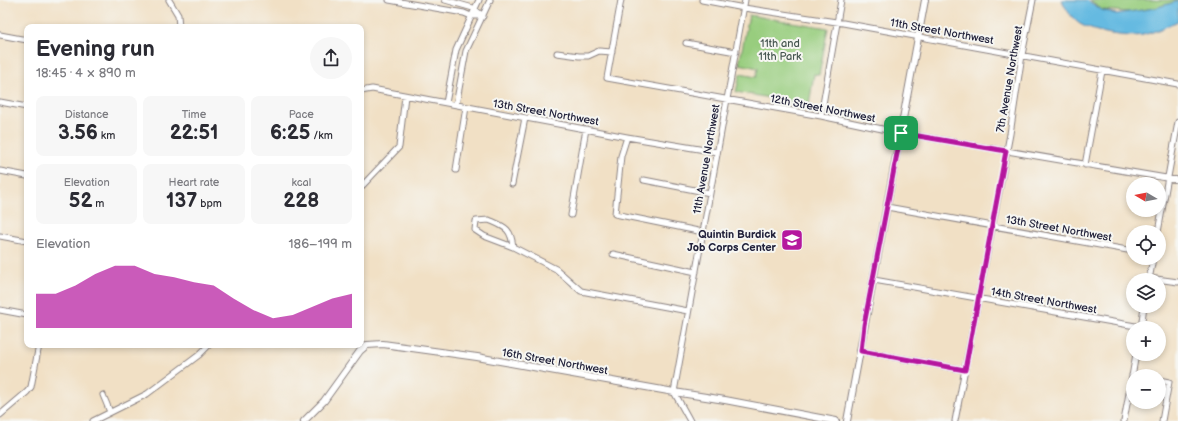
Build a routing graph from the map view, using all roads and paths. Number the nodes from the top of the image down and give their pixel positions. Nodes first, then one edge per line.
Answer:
1 (168, 0) edge
2 (389, 0) edge
3 (444, 0) edge
4 (479, 0) edge
5 (490, 0) edge
6 (621, 0) edge
7 (702, 0) edge
8 (745, 0) edge
9 (841, 0) edge
10 (925, 0) edge
11 (1033, 0) edge
12 (744, 8) junction
13 (474, 9) junction
14 (471, 16) junction
15 (483, 16) junction
16 (837, 22) junction
17 (179, 24) edge
18 (0, 35) edge
19 (919, 37) junction
20 (24, 39) edge
21 (686, 43) dead end
22 (612, 52) junction
23 (736, 52) junction
24 (557, 53) dead end
25 (1022, 55) junction
26 (1102, 70) junction
27 (1178, 84) edge
28 (364, 90) edge
29 (405, 96) junction
30 (727, 99) junction
31 (0, 102) edge
32 (446, 103) junction
33 (456, 105) junction
34 (24, 106) edge
35 (466, 107) junction
36 (821, 116) junction
37 (525, 118) junction
38 (1178, 122) edge
39 (586, 129) junction
40 (901, 133) junction
41 (627, 137) junction
42 (1006, 151) junction
43 (718, 152) junction
44 (1085, 165) junction
45 (456, 170) dead end
46 (0, 171) edge
47 (24, 175) edge
48 (1167, 178) junction
49 (644, 180) dead end
50 (1178, 180) edge
51 (364, 184) edge
52 (512, 184) dead end
53 (710, 193) junction
54 (887, 207) junction
55 (571, 215) dead end
56 (1159, 225) edge
57 (992, 226) junction
58 (703, 232) junction
59 (0, 236) edge
60 (24, 240) edge
61 (513, 247) junction
62 (1126, 250) edge
63 (613, 254) dead end
64 (696, 272) junction
65 (874, 280) junction
66 (1166, 281) edge
67 (1178, 282) edge
68 (978, 298) junction
69 (0, 310) edge
70 (688, 311) junction
71 (24, 314) edge
72 (1126, 325) edge
73 (38, 348) edge
74 (206, 348) edge
75 (364, 348) edge
76 (364, 348) edge
77 (861, 351) junction
78 (965, 370) junction
79 (1166, 381) edge
80 (674, 392) junction
81 (103, 395) dead end
82 (1166, 399) edge
83 (1126, 409) edge
84 (1164, 409) edge
85 (110, 412) junction
86 (0, 415) edge
87 (93, 421) edge
88 (304, 421) edge
89 (690, 421) edge
90 (836, 421) edge
91 (847, 421) edge
92 (955, 421) edge
93 (1124, 421) edge
94 (1162, 421) edge

1 - 17 street
2 - 14 street
3 - 13 street
4 - 13 street
5 - 15 street
6 - 22 street
7 - 12 street, 11th Street Northwest
8 - 12 street, 11th Avenue Northwest
9 - 16 street
10 - 19 street
11 - 25 street, 7th Avenue Northwest
12 - 16 street, 11th Street Northwest
12 - 23 street, 11th Avenue Northwest
13 - 14 street
13 - 15 street
14 - 15 street
14 - 32 street
15 - 33 street
16 - 19 street, 11th Street Northwest
16 - 36 street
18 - 20 street
19 - 25 street, 11th Street Northwest
19 - 40 street
21 - 23 street
22 - 24 street
22 - 30 street, 12th Street Northwest
23 - 30 street, 11th Avenue Northwest
25 - 26 street, 11th Street Northwest
25 - 42 street, 7th Avenue Northwest
26 - 27 street, 11th Street Northwest
26 - 44 street
28 - 29 street, 13th Street Northwest
29 - 32 street, 13th Street Northwest
29 - 51 street
30 - 36 street, 12th Street Northwest
30 - 43 street, 11th Avenue Northwest
31 - 34 street
32 - 33 street, 13th Street Northwest
33 - 35 street, 13th Street Northwest
35 - 37 street, 13th Street Northwest
35 - 45 street
36 - 40 street, 12th Street Northwest
37 - 39 street, 13th Street Northwest
37 - 52 street
38 - 48 street
39 - 41 street, 13th Street Northwest
39 - 55 street
40 - 42 street, 12th Street Northwest
40 - 54 street
41 - 43 street, 13th Street Northwest
41 - 58 street
42 - 44 street, 12th Street Northwest
42 - 57 street, 7th Avenue Northwest
43 - 53 street, 11th Avenue Northwest
44 - 48 street, 12th Street Northwest
46 - 47 street
48 - 50 street, 12th Street Northwest
48 - 56 street
49 - 53 street
53 - 58 street, 11th Avenue Northwest
54 - 57 street, 13th Street Northwest
54 - 65 street
57 - 62 street, 13th Street Northwest
57 - 68 street, 7th Avenue Northwest
58 - 64 street, 11th Avenue Northwest
59 - 60 street
61 - 61 street
61 - 70 street
63 - 64 street
64 - 70 street, 11th Avenue Northwest
65 - 68 street, 14th Street Northwest
65 - 77 street
66 - 67 street
68 - 72 street, 14th Street Northwest
68 - 78 street, 7th Avenue Northwest
69 - 71 street
70 - 80 street, 11th Avenue Northwest
73 - 86 street
74 - 85 street
75 - 80 street, 16th Street Northwest
76 - 88 street, 16th Street Northwest
77 - 78 street
77 - 91 street
78 - 92 street, 7th Avenue Northwest
79 - 82 street
80 - 89 street
80 - 90 street, 16th Street Northwest
81 - 85 street
83 - 93 street
84 - 94 street
85 - 87 street

